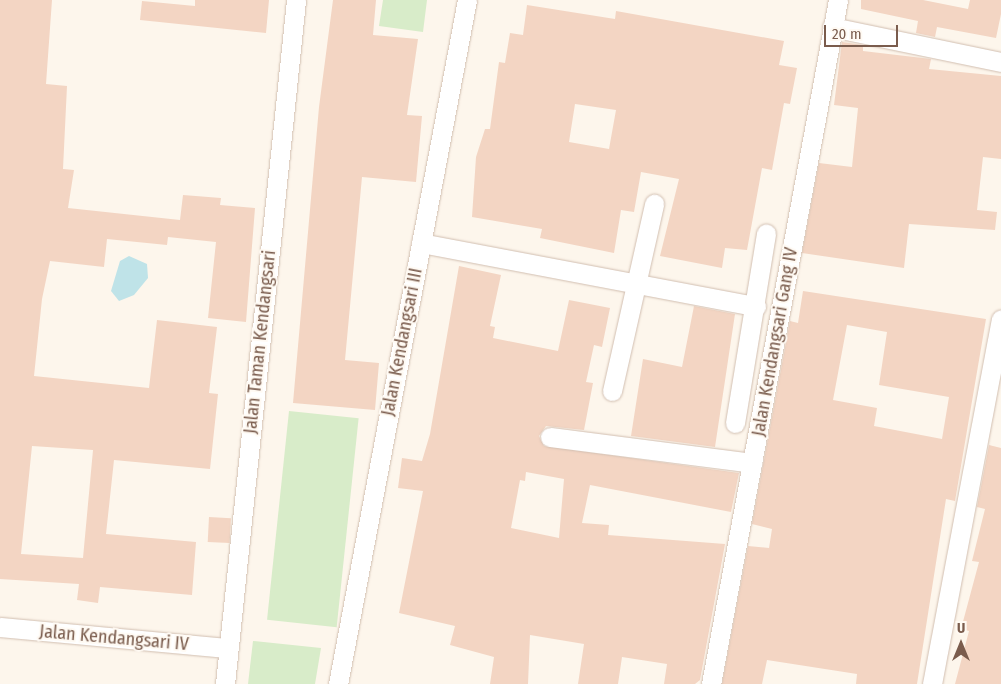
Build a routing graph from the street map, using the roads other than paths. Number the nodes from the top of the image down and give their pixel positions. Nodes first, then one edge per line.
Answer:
1 (296, 0) edge
2 (467, 0) edge
3 (838, 0) edge
4 (832, 27) junction
5 (1001, 62) edge
6 (654, 204) dead end
7 (766, 234) dead end
8 (421, 243) junction
9 (638, 284) junction
10 (756, 306) junction
11 (1001, 319) edge
12 (612, 391) dead end
13 (735, 423) dead end
14 (550, 436) dead end
15 (752, 463) junction
16 (0, 627) edge
17 (228, 648) junction
18 (225, 684) edge
19 (338, 684) edge
20 (710, 684) edge
21 (932, 684) edge

1 - 17 street, Jalan Taman Kendangsari
2 - 8 street, Jalan Kendangsari III
3 - 4 street, Jalan Kendangsari Gang IV
4 - 5 street
4 - 15 street, Jalan Kendangsari Gang IV
6 - 9 street
7 - 10 street
8 - 9 street
8 - 19 street, Jalan Kendangsari III
9 - 10 street
9 - 12 street
10 - 13 street
11 - 21 street
14 - 15 street
15 - 20 street, Jalan Kendangsari Gang IV
16 - 17 street, Jalan Kendangsari IV
17 - 18 street, Jalan Taman Kendangsari

